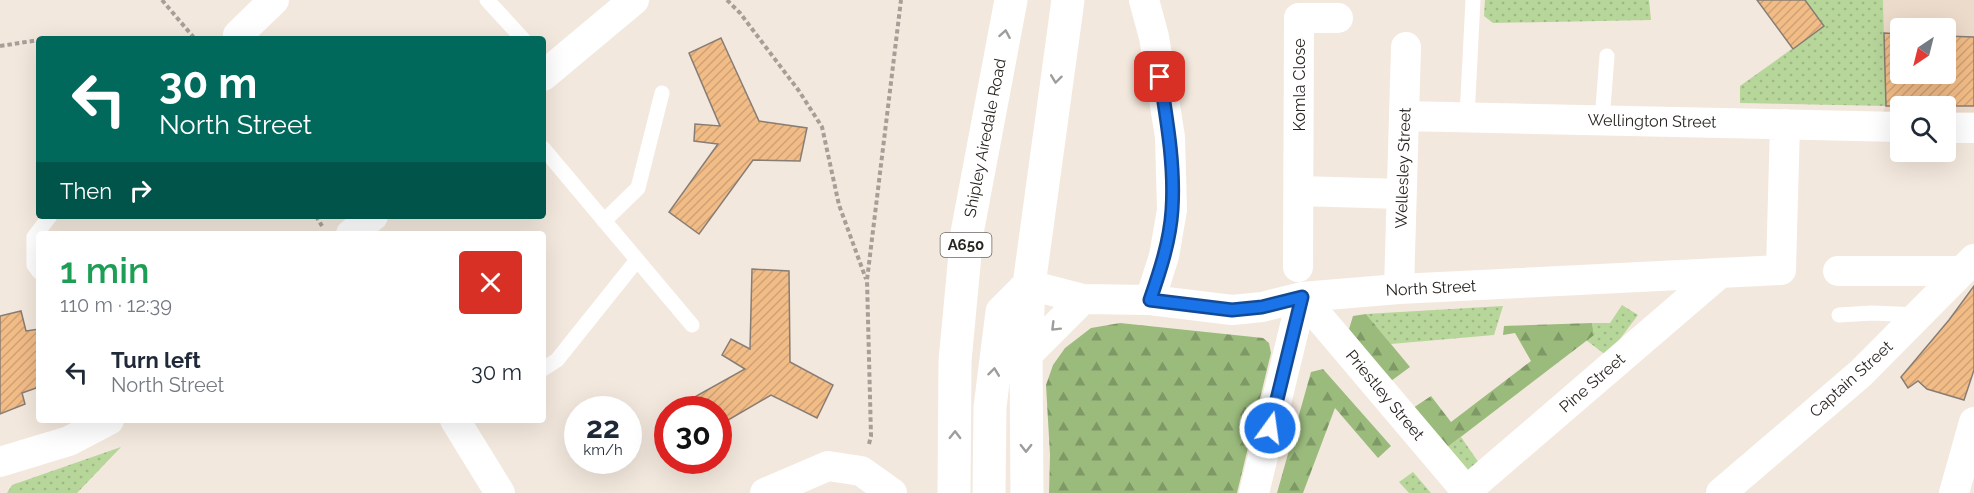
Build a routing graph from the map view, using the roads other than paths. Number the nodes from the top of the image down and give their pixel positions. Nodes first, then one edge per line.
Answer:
1 (274, 0) edge
2 (487, 0) edge
3 (634, 0) edge
4 (1011, 0) edge
5 (1068, 0) edge
6 (1144, 0) edge
7 (1473, 0) edge
8 (1338, 18) dead end
9 (238, 35) dead end
10 (520, 36) edge
11 (1406, 47) dead end
12 (1607, 56) dead end
13 (546, 69) edge
14 (662, 93) dead end
15 (1404, 116) junction
16 (1467, 117) junction
17 (1602, 120) junction
18 (1785, 124) junction
19 (1890, 127) edge
20 (1956, 128) edge
21 (1974, 128) edge
22 (546, 152) edge
23 (1299, 191) junction
24 (1401, 194) junction
25 (48, 219) edge
26 (369, 219) edge
27 (604, 221) junction
28 (39, 231) edge
29 (355, 231) edge
30 (36, 234) edge
31 (637, 260) junction
32 (1968, 265) edge
33 (1298, 267) dead end
34 (36, 268) edge
35 (1838, 271) dead end
36 (1720, 273) junction
37 (1029, 285) junction
38 (1399, 289) junction
39 (1302, 297) junction
40 (1083, 299) junction
41 (1150, 300) junction
42 (1839, 315) dead end
43 (1919, 315) junction
44 (692, 325) dead end
45 (1026, 356) junction
46 (546, 367) edge
47 (1974, 422) edge
48 (104, 423) edge
49 (460, 423) edge
50 (0, 462) edge
51 (891, 492) edge
52 (1466, 492) edge
53 (500, 493) edge
54 (765, 493) edge
55 (954, 493) edge
56 (989, 493) edge
57 (1027, 493) edge
58 (1254, 493) edge
59 (1721, 493) edge
60 (1954, 493) edge

1 - 9 street
2 - 10 lane
3 - 13 street
55 -> 4 main road, Shipley Airedale Road / A650
5 -> 37 main road
6 - 41 street
7 - 16 lane
8 - 23 street, Komla Close
11 - 15 street, Wellesley Street
12 - 17 lane
14 - 27 lane
15 - 16 street, Wellington Street
15 - 24 street, Wellesley Street
16 - 17 street, Wellington Street
17 - 18 street, Wellington Street
18 - 19 street, Wellington Street
18 - 36 street, North Street
20 - 21 street
22 - 27 lane
23 - 24 street
23 - 33 street, Komla Close
24 - 38 street, Wellesley Street
25 - 28 lane
26 - 29 street
27 - 31 lane
30 - 34 lane
31 - 44 lane
31 - 46 lane
32 - 35 street
32 - 43 street, Captain Street
36 - 38 street, North Street
36 - 52 street, Pine Street
37 - 40 street, North Street
37 - 45 main road
56 -> 37 main road
38 - 39 street, North Street
39 - 41 street, North Street
39 - 52 street, Priestley Street
39 - 58 street
40 - 41 street, North Street
40 -> 45 street
42 - 43 lane
43 - 59 street, Captain Street
45 -> 57 main road
47 - 60 street
48 - 50 street
49 - 53 street
51 - 54 street

